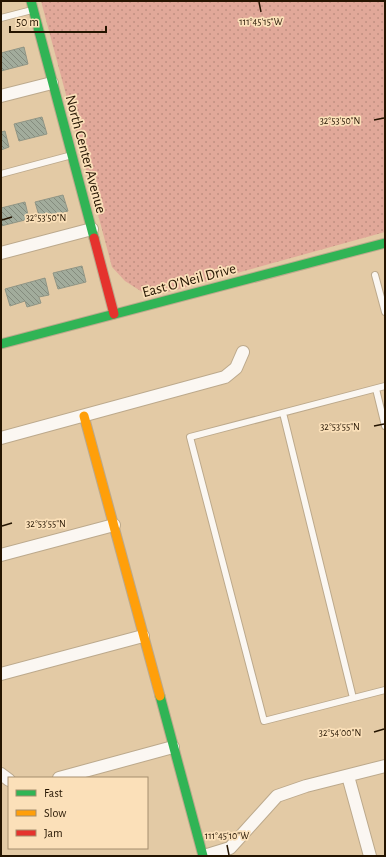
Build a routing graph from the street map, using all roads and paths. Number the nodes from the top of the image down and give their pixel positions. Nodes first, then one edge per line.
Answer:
1 (32, 5) edge
2 (1, 18) edge
3 (52, 83) junction
4 (1, 96) edge
5 (72, 155) junction
6 (1, 174) edge
7 (92, 229) junction
8 (385, 243) edge
9 (1, 253) edge
10 (375, 275) dead end
11 (385, 312) edge
12 (114, 314) junction
13 (1, 344) edge
14 (243, 352) dead end
15 (385, 386) edge
16 (376, 389) junction
17 (283, 413) junction
18 (84, 416) junction
19 (384, 418) edge
20 (385, 426) edge
21 (1, 438) edge
22 (114, 524) junction
23 (1, 556) edge
24 (143, 636) junction
25 (1, 674) edge
26 (385, 690) edge
27 (354, 698) junction
28 (173, 747) junction
29 (385, 766) edge
30 (348, 776) junction
31 (63, 777) edge
32 (204, 856) edge
33 (370, 856) edge

1 - 2 lane
1 - 3 street, North Center Avenue
3 - 4 street
3 - 5 street, North Center Avenue
5 - 6 lane
5 - 7 street, North Center Avenue
7 - 9 street
7 - 12 street, North Center Avenue
8 - 12 street, East O'Neil Drive
10 - 11 lane
12 - 13 street, East O'Neil Drive
14 - 18 street
15 - 16 lane
16 - 17 lane
16 - 19 lane
17 - 27 lane
17 - 27 lane
18 - 21 street
18 - 22 street
19 - 20 lane
22 - 23 street
22 - 24 street
24 - 25 street
24 - 28 street
26 - 27 lane
28 - 31 street
28 - 32 street
29 - 30 street
30 - 32 street
30 - 33 street

